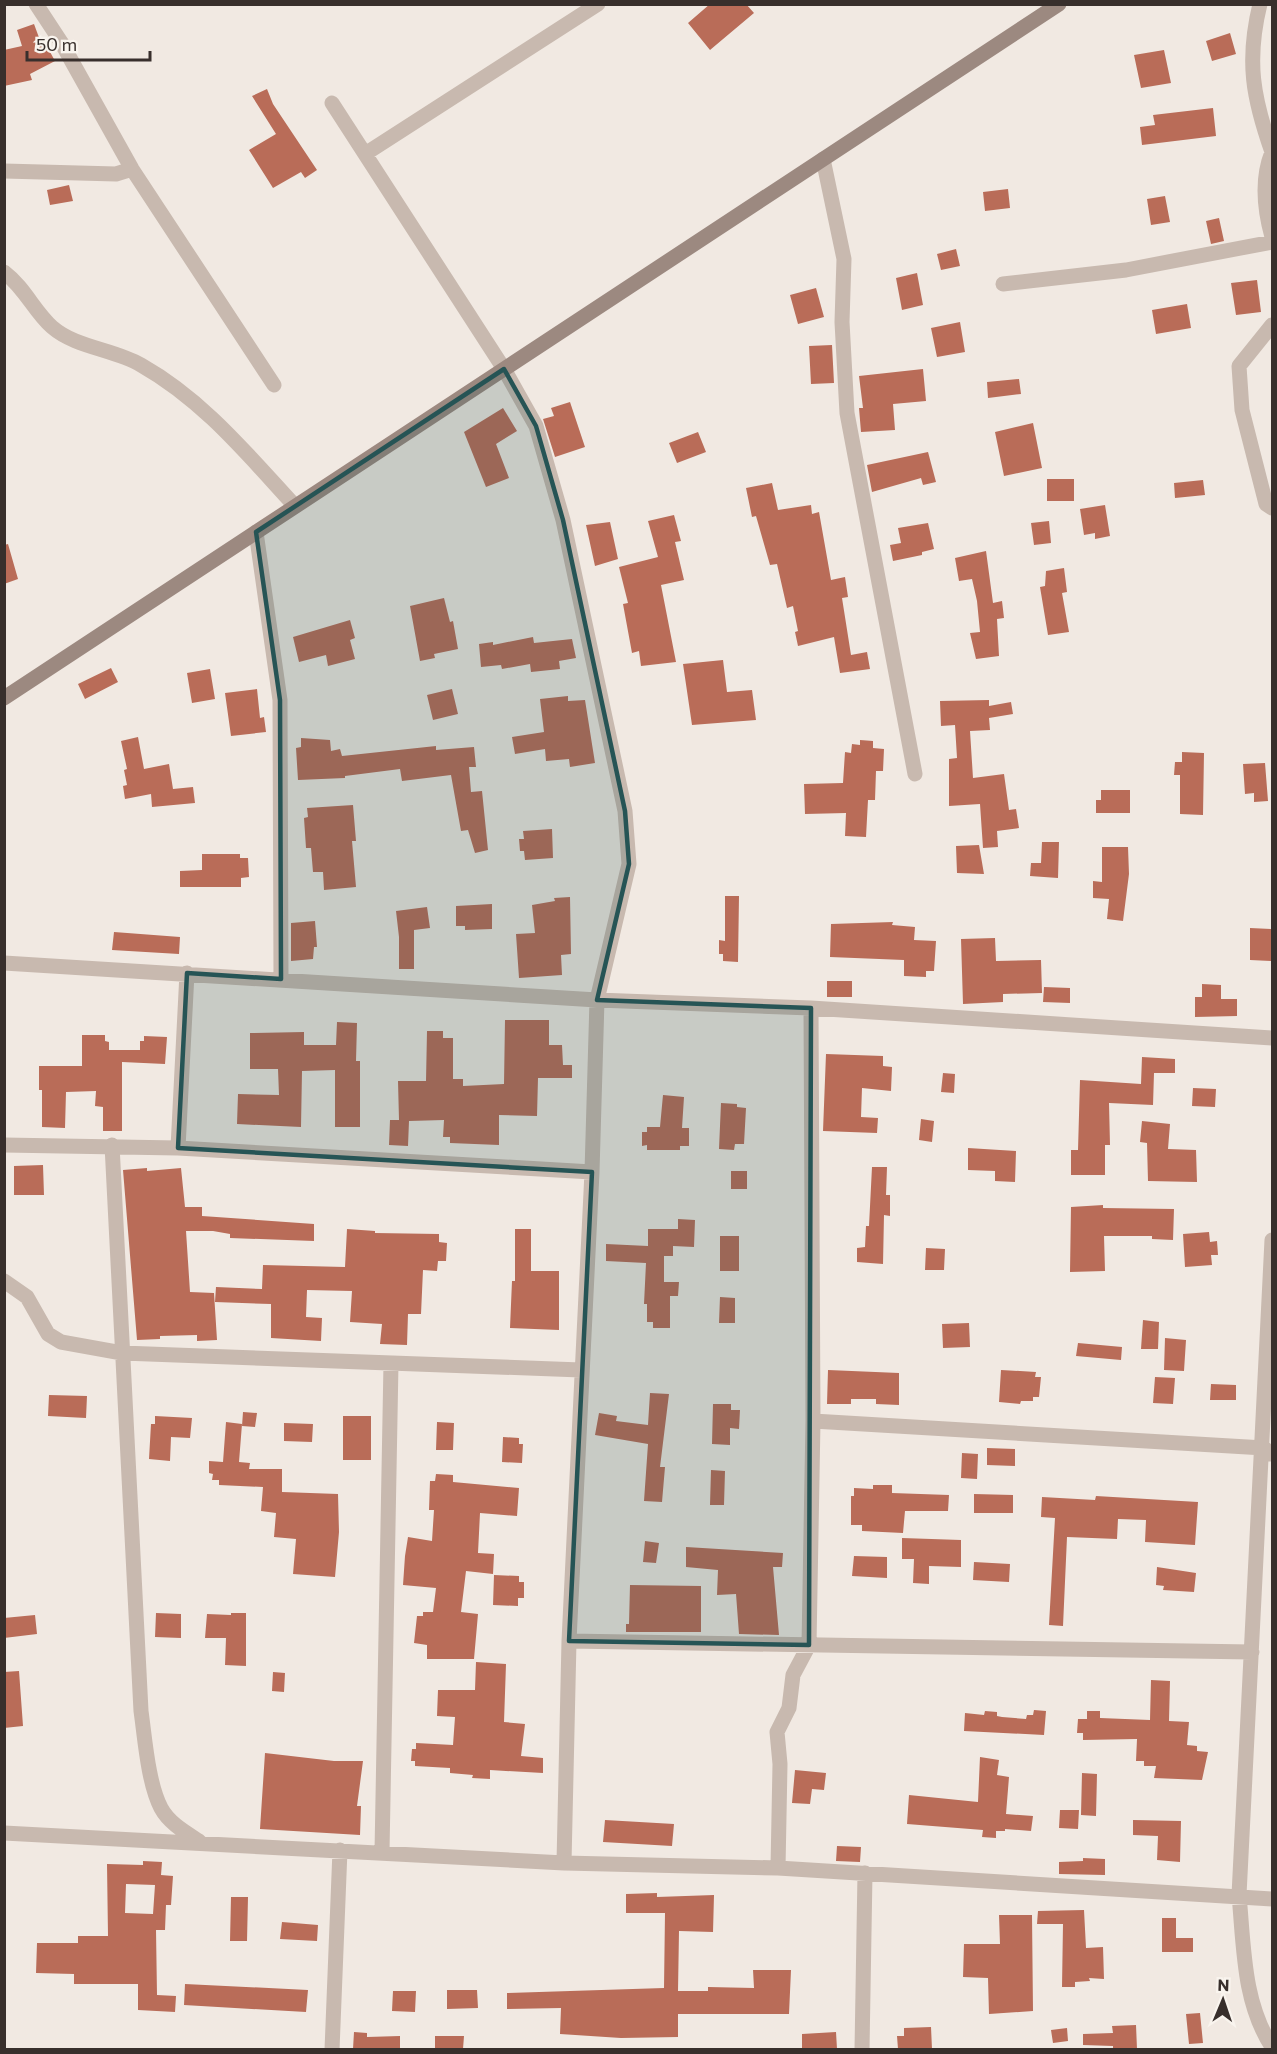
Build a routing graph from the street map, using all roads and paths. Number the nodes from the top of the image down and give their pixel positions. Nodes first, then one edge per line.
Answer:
1 (36, 4) edge
2 (598, 4) edge
3 (1059, 4) edge
4 (1260, 4) edge
5 (332, 103) dead end
6 (365, 154) junction
7 (823, 159) junction
8 (132, 169) junction
9 (4, 171) edge
10 (1272, 237) edge
11 (1272, 242) edge
12 (4, 272) edge
13 (1003, 284) dead end
14 (1272, 326) edge
15 (504, 369) junction
16 (274, 386) dead end
17 (295, 506) junction
18 (1272, 508) edge
19 (256, 532) junction
20 (4, 698) edge
21 (915, 774) dead end
22 (4, 963) edge
23 (187, 973) junction
24 (281, 979) junction
25 (597, 1000) junction
26 (811, 1008) junction
27 (1272, 1038) edge
28 (4, 1145) edge
29 (112, 1145) junction
30 (178, 1148) junction
31 (592, 1172) junction
32 (1272, 1240) edge
33 (4, 1281) edge
34 (122, 1353) junction
35 (391, 1363) junction
36 (581, 1370) junction
37 (813, 1421) junction
38 (1268, 1451) edge
39 (569, 1641) junction
40 (809, 1645) junction
41 (1252, 1652) junction
42 (4, 1833) edge
43 (200, 1841) junction
44 (340, 1850) junction
45 (382, 1852) junction
46 (564, 1863) junction
47 (778, 1868) junction
48 (866, 1873) junction
49 (1239, 1895) junction
50 (1272, 1899) edge
51 (1272, 2047) edge
52 (332, 2049) edge
53 (862, 2049) edge

1 - 8 street
2 - 6 street
3 - 7 street
4 - 10 street
5 - 6 street
6 - 15 street
7 - 15 street
7 - 21 street
8 - 9 street
8 - 16 street
11 - 13 street
12 - 17 street
14 - 18 street
15 - 17 street
15 - 25 street
17 - 19 street
19 - 20 street
19 - 24 street
22 - 23 street
23 - 24 street
23 - 30 street
24 - 25 street
25 - 26 street
25 - 31 street
26 - 27 street
26 - 37 street
28 - 29 street
29 - 30 street
29 - 34 street
30 - 31 street
31 - 36 street
32 - 38 street
33 - 34 street
34 - 35 street
34 - 43 street
35 - 36 street
35 - 45 street
36 - 39 street
37 - 38 street
37 - 40 street
38 - 41 street
39 - 40 street
39 - 46 street
40 - 41 street
40 - 47 street
41 - 49 street
42 - 43 street
43 - 44 street
44 - 45 street
44 - 52 street
45 - 46 street
46 - 47 street
47 - 48 street
48 - 49 street
48 - 53 street
49 - 50 street
49 - 51 street

